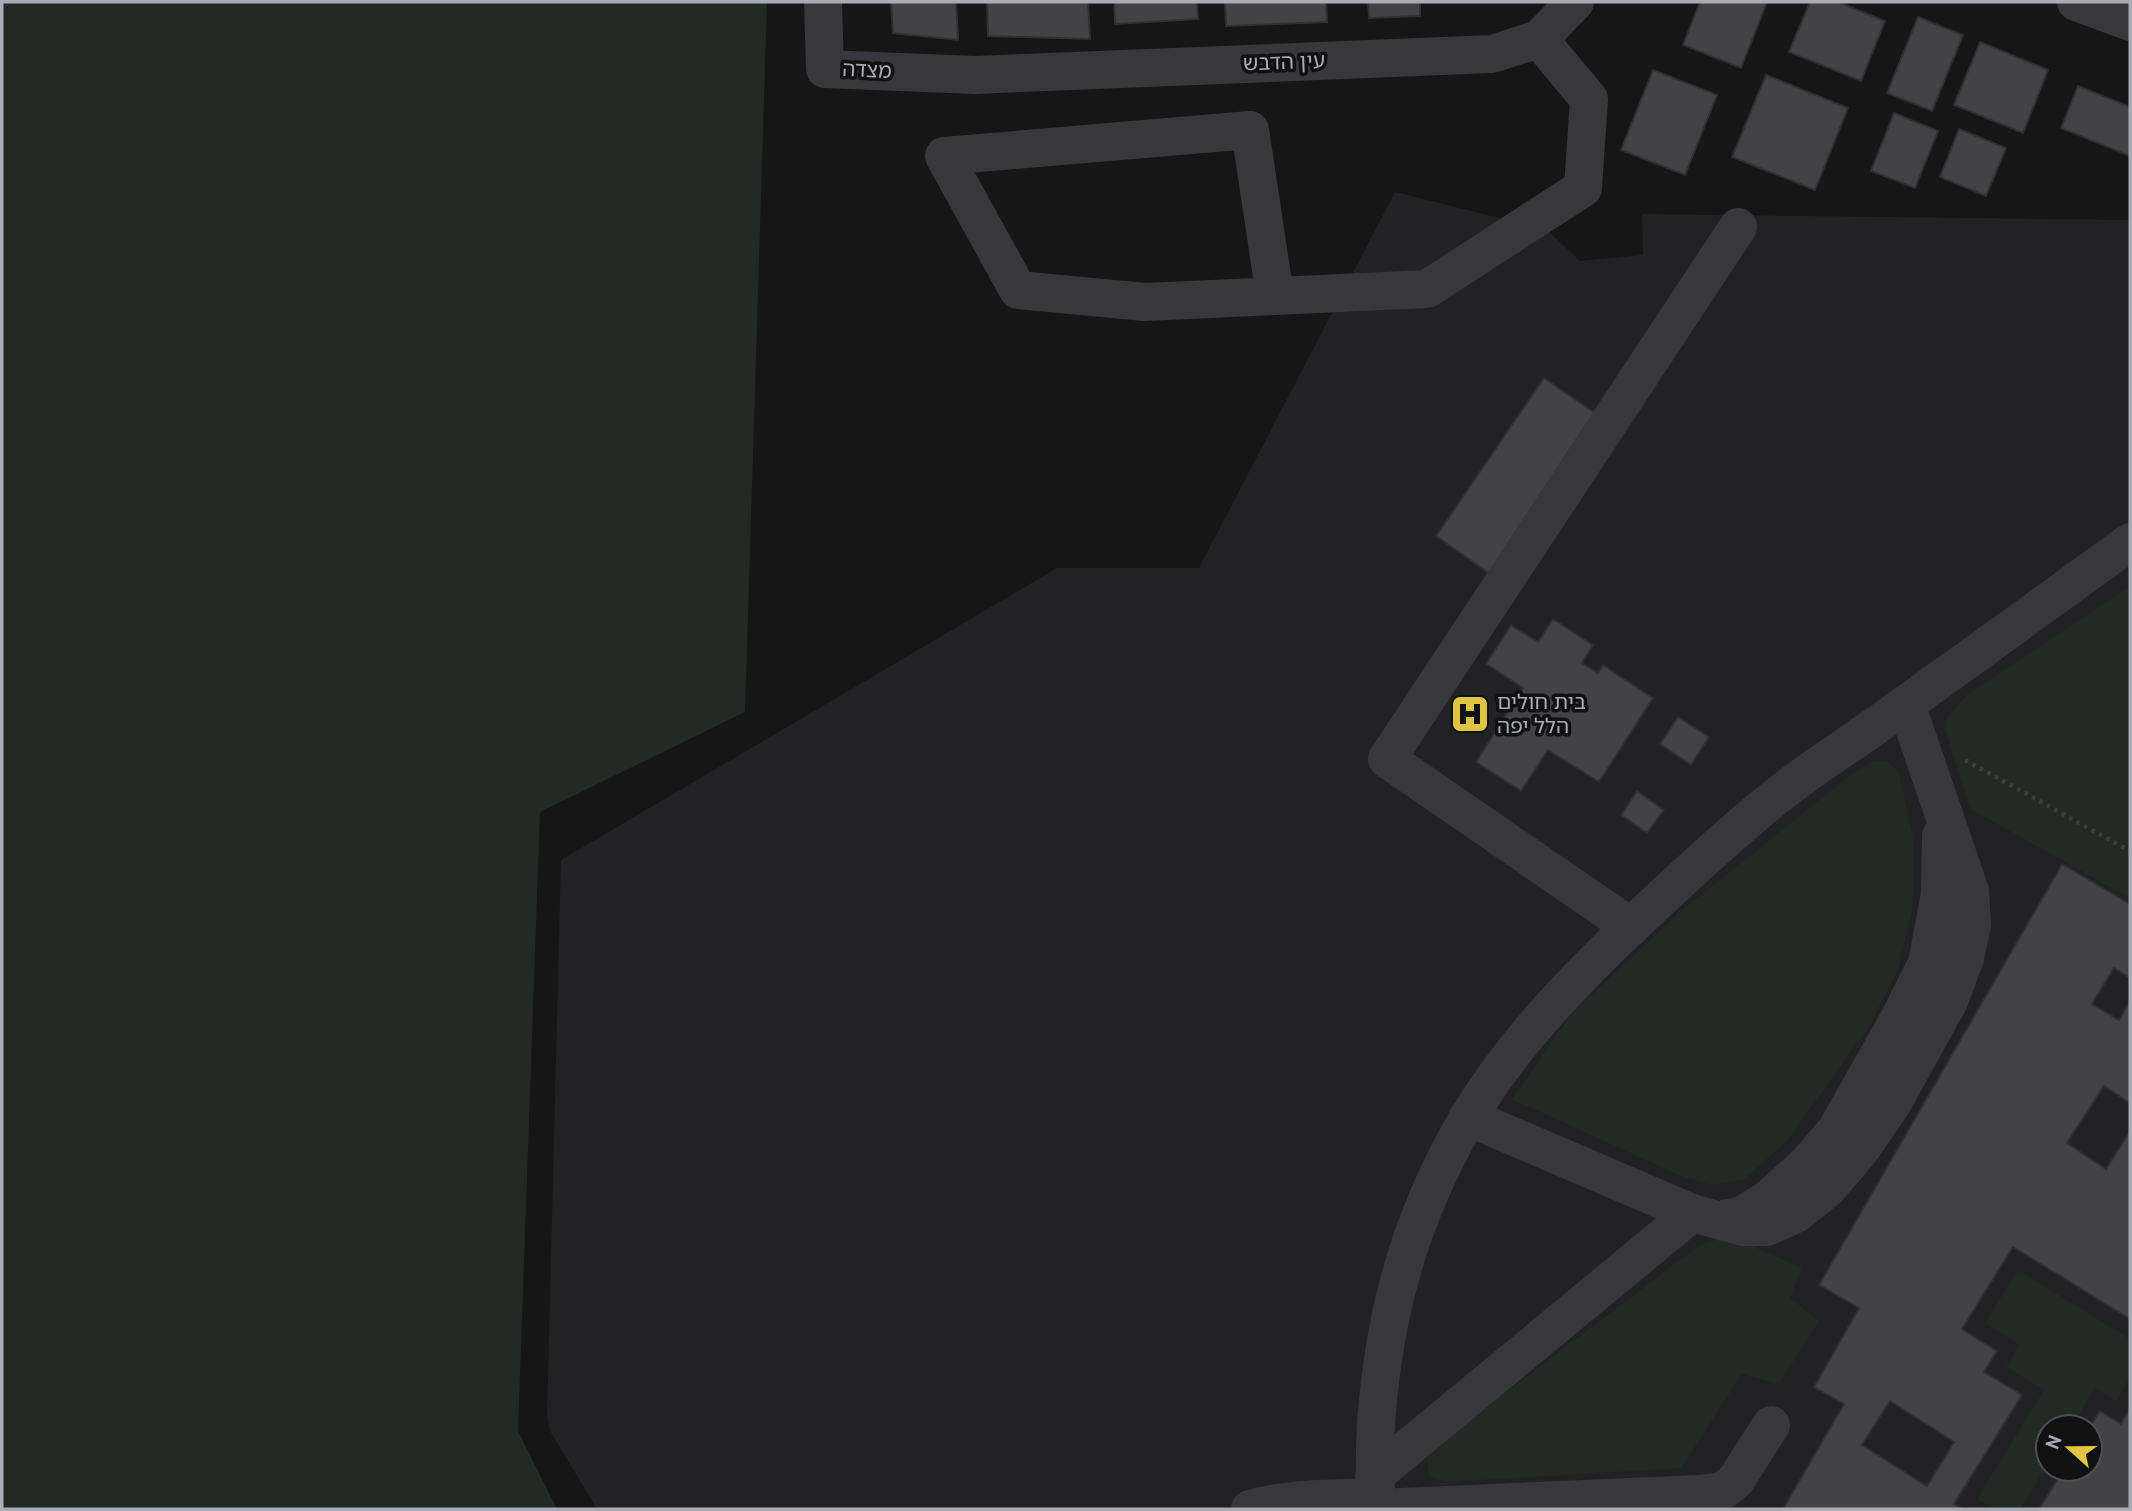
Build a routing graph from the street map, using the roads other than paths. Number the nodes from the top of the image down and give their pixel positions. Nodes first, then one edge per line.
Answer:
1 (823, 2) edge
2 (1575, 2) edge
3 (1539, 39) junction
4 (975, 75) joint
5 (1738, 227) dead end
6 (1275, 296) junction
7 (2130, 542) edge
8 (1910, 718) junction
9 (1631, 927) junction
10 (1468, 1117) junction
11 (1692, 1213) junction
12 (1771, 1425) dead end
13 (1377, 1498) edge
14 (1250, 1509) edge

1 - 4 street, מצדה
2 - 3 street, עין הדבש
3 - 4 street, עין הדבש
3 - 6 street
5 - 9 street
6 - 6 street
7 - 8 street
8 - 9 street
8 - 11 street
9 - 10 street
10 - 11 street
10 - 13 street
11 - 13 street
12 - 13 street
13 - 14 street

